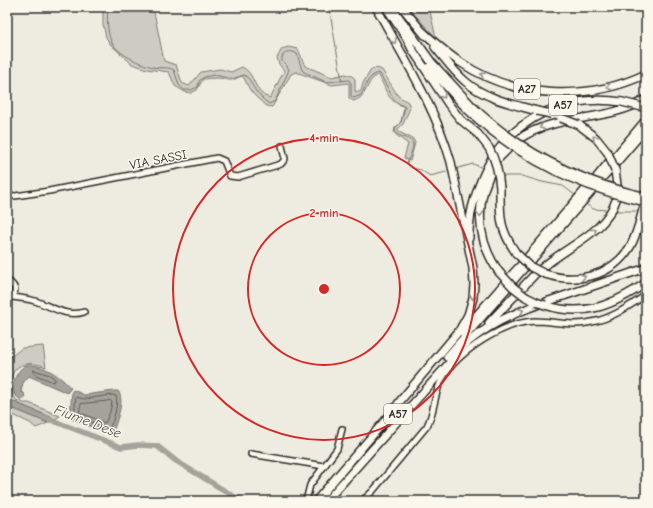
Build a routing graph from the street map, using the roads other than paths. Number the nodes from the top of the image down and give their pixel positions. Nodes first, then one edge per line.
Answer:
1 (376, 7) edge
2 (386, 7) edge
3 (391, 7) edge
4 (402, 7) edge
5 (422, 31) junction
6 (407, 39) junction
7 (646, 74) edge
8 (646, 99) edge
9 (468, 106) junction
10 (646, 108) edge
11 (646, 120) edge
12 (646, 128) edge
13 (512, 134) dead end
14 (519, 139) dead end
15 (282, 146) dead end
16 (506, 146) dead end
17 (613, 162) junction
18 (486, 175) junction
19 (600, 178) dead end
20 (617, 185) dead end
21 (588, 191) dead end
22 (7, 195) edge
23 (646, 196) edge
24 (614, 203) dead end
25 (645, 204) edge
26 (471, 258) junction
27 (646, 268) edge
28 (540, 272) junction
29 (7, 280) edge
30 (508, 283) junction
31 (646, 283) edge
32 (646, 295) edge
33 (10, 298) edge
34 (541, 303) junction
35 (84, 312) dead end
36 (481, 332) junction
37 (393, 411) junction
38 (342, 429) dead end
39 (251, 454) dead end
40 (324, 466) junction
41 (323, 500) edge
42 (306, 501) edge
43 (316, 501) edge
44 (362, 501) edge

1 -> 26 highway
2 - 6 highway
3 - 9 highway
4 - 5 highway, A27
7 -> 5 highway, A27
17 -> 5 highway, A27, bridge
6 - 9 highway
6 -> 28 highway, bridge
8 -> 14 highway
9 - 23 highway, bridge
9 - 25 highway, bridge
10 - 13 highway, A57, bridge
11 - 17 highway
12 - 17 highway
15 - 22 street, VIA SASSI
16 - 18 highway, A57
17 - 19 highway
17 - 20 highway
18 - 26 highway, A57
18 -> 34 highway, bridge
21 - 30 highway, A57
28 -> 24 highway
28 -> 25 highway
26 -> 37 highway, A57
27 - 34 highway
28 - 36 highway
29 - 33 street
30 - 37 highway, A57
30 - 41 highway, A57
31 - 34 highway
32 - 44 street
33 - 35 street
36 -> 34 highway
36 - 41 highway
37 - 43 highway, A57
38 - 40 street
39 - 40 street
40 - 42 street

